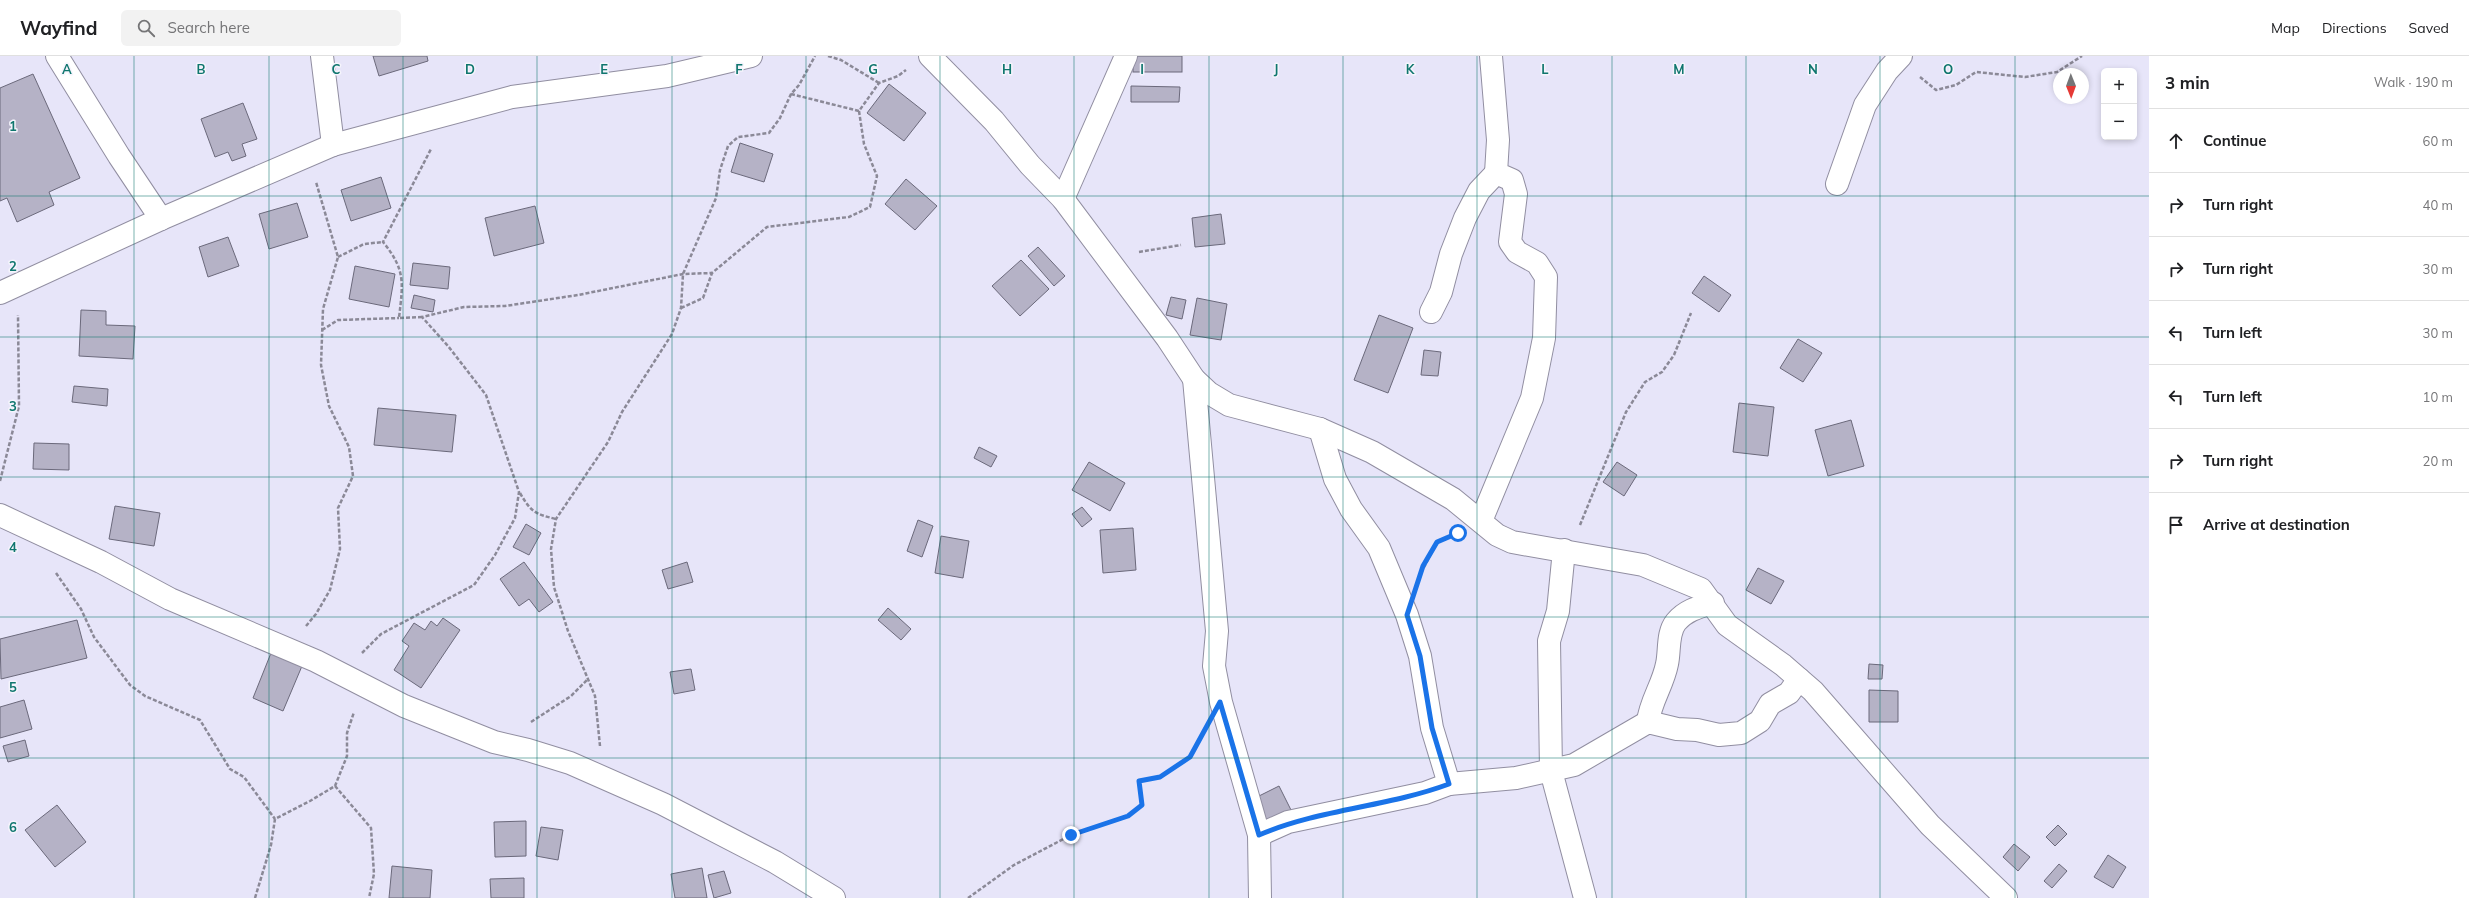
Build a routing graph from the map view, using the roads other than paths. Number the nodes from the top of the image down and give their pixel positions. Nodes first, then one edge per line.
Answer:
1 (57, 56) edge
2 (322, 56) edge
3 (751, 56) edge
4 (930, 56) edge
5 (1126, 56) edge
6 (1491, 56) edge
7 (1901, 56) edge
8 (332, 145) junction
9 (1496, 173) junction
10 (1836, 184) dead end
11 (1063, 199) junction
12 (161, 218) junction
13 (0, 293) edge
14 (1430, 312) dead end
15 (1194, 379) junction
16 (1320, 429) junction
17 (0, 515) edge
18 (1481, 521) junction
19 (1568, 551) junction
20 (1713, 603) junction
21 (1799, 679) junction
22 (1648, 722) junction
23 (1551, 771) junction
24 (1449, 784) junction
25 (1259, 835) junction
26 (834, 898) edge
27 (1260, 898) edge
28 (1585, 898) edge
29 (2006, 898) edge

1 - 12 street
2 - 8 street
3 - 8 street
4 - 11 street
5 - 11 street
6 - 9 street
7 - 10 street
8 - 12 street
9 - 14 street
9 - 18 street
11 - 15 street
12 - 13 street
15 - 16 street
15 - 25 street
16 - 18 street
16 - 24 street
17 - 26 street
18 - 19 street
19 - 20 street
19 - 23 street
20 - 21 street
20 - 22 street
21 - 22 street
21 - 29 street
22 - 23 street
23 - 24 street
23 - 28 street
24 - 25 street
25 - 27 street

